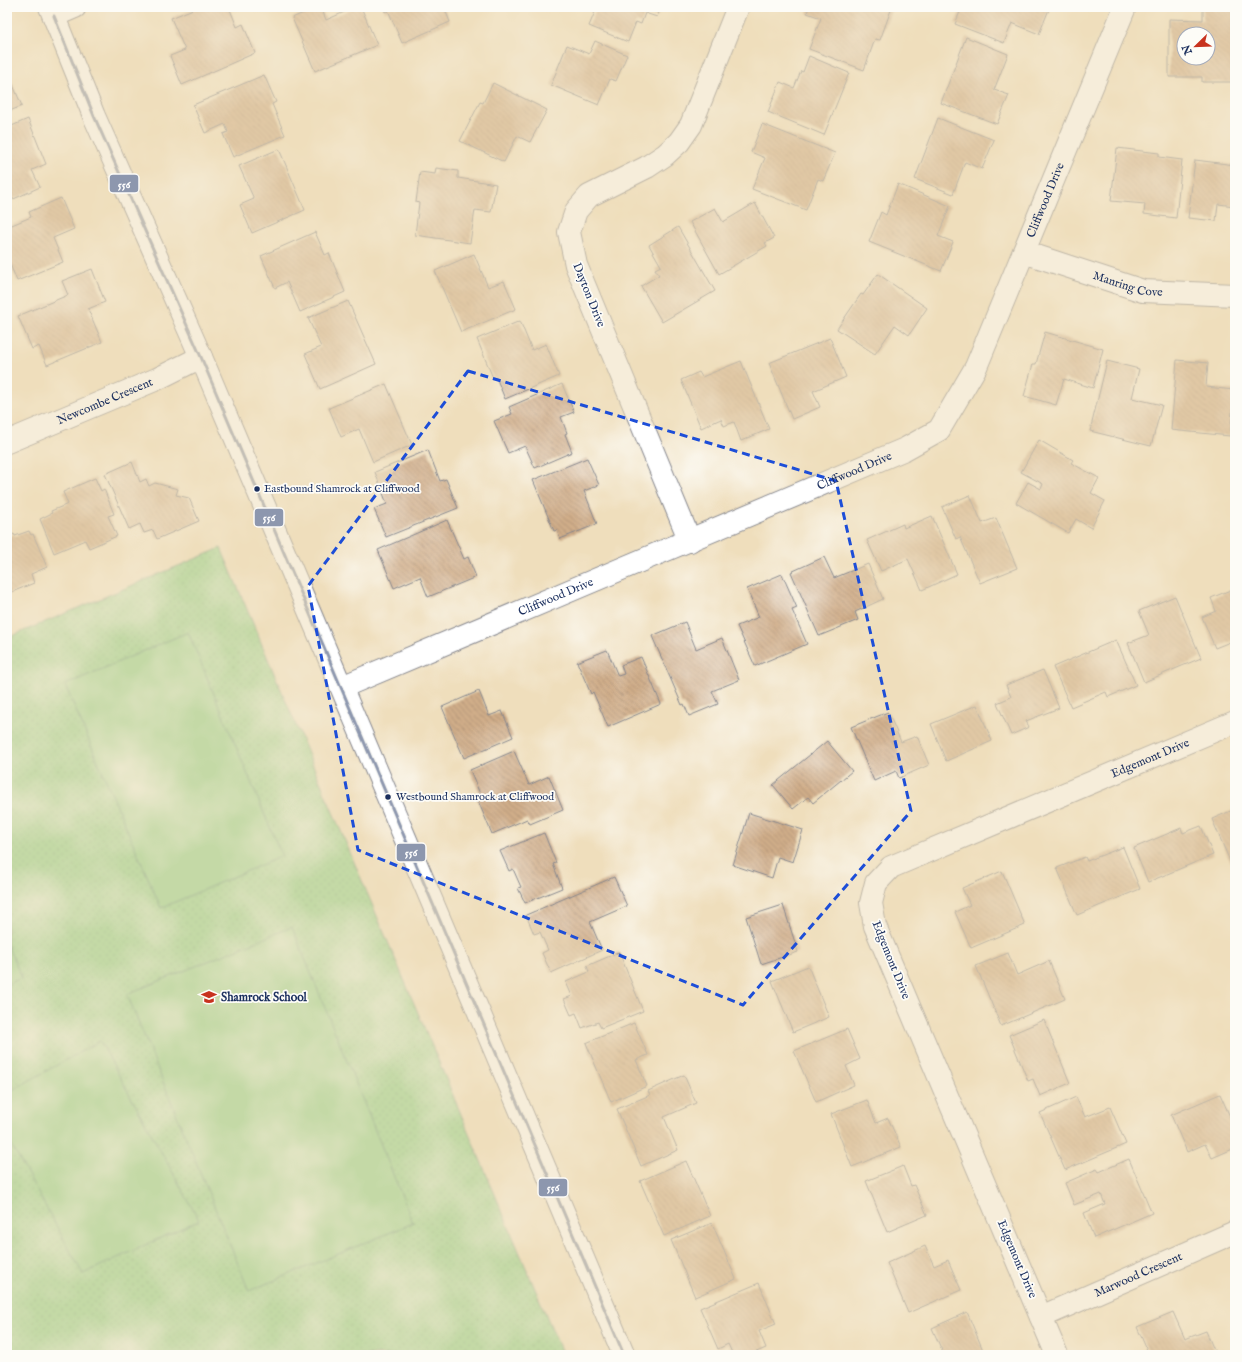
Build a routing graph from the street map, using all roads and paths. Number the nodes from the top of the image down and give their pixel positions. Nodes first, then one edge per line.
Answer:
1 (75, 7) edge
2 (738, 7) edge
3 (1125, 7) edge
4 (52, 11) edge
5 (1024, 252) junction
6 (1235, 294) edge
7 (201, 357) junction
8 (7, 442) edge
9 (690, 541) junction
10 (342, 687) junction
11 (1235, 722) edge
12 (1235, 1232) edge
13 (1041, 1317) junction
14 (624, 1355) edge
15 (1057, 1355) edge

1 - 4 street
2 - 9 street, Dayton Drive
3 - 5 street, Cliffwood Drive
4 - 7 street
5 - 6 street, Manring Cove
5 - 9 street, Cliffwood Drive
7 - 8 street, Newcombe Crescent
7 - 10 street
9 - 10 street, Cliffwood Drive
10 - 14 street
11 - 13 street, Edgemont Drive
12 - 13 street, Marwood Crescent
13 - 15 street, Edgemont Drive

